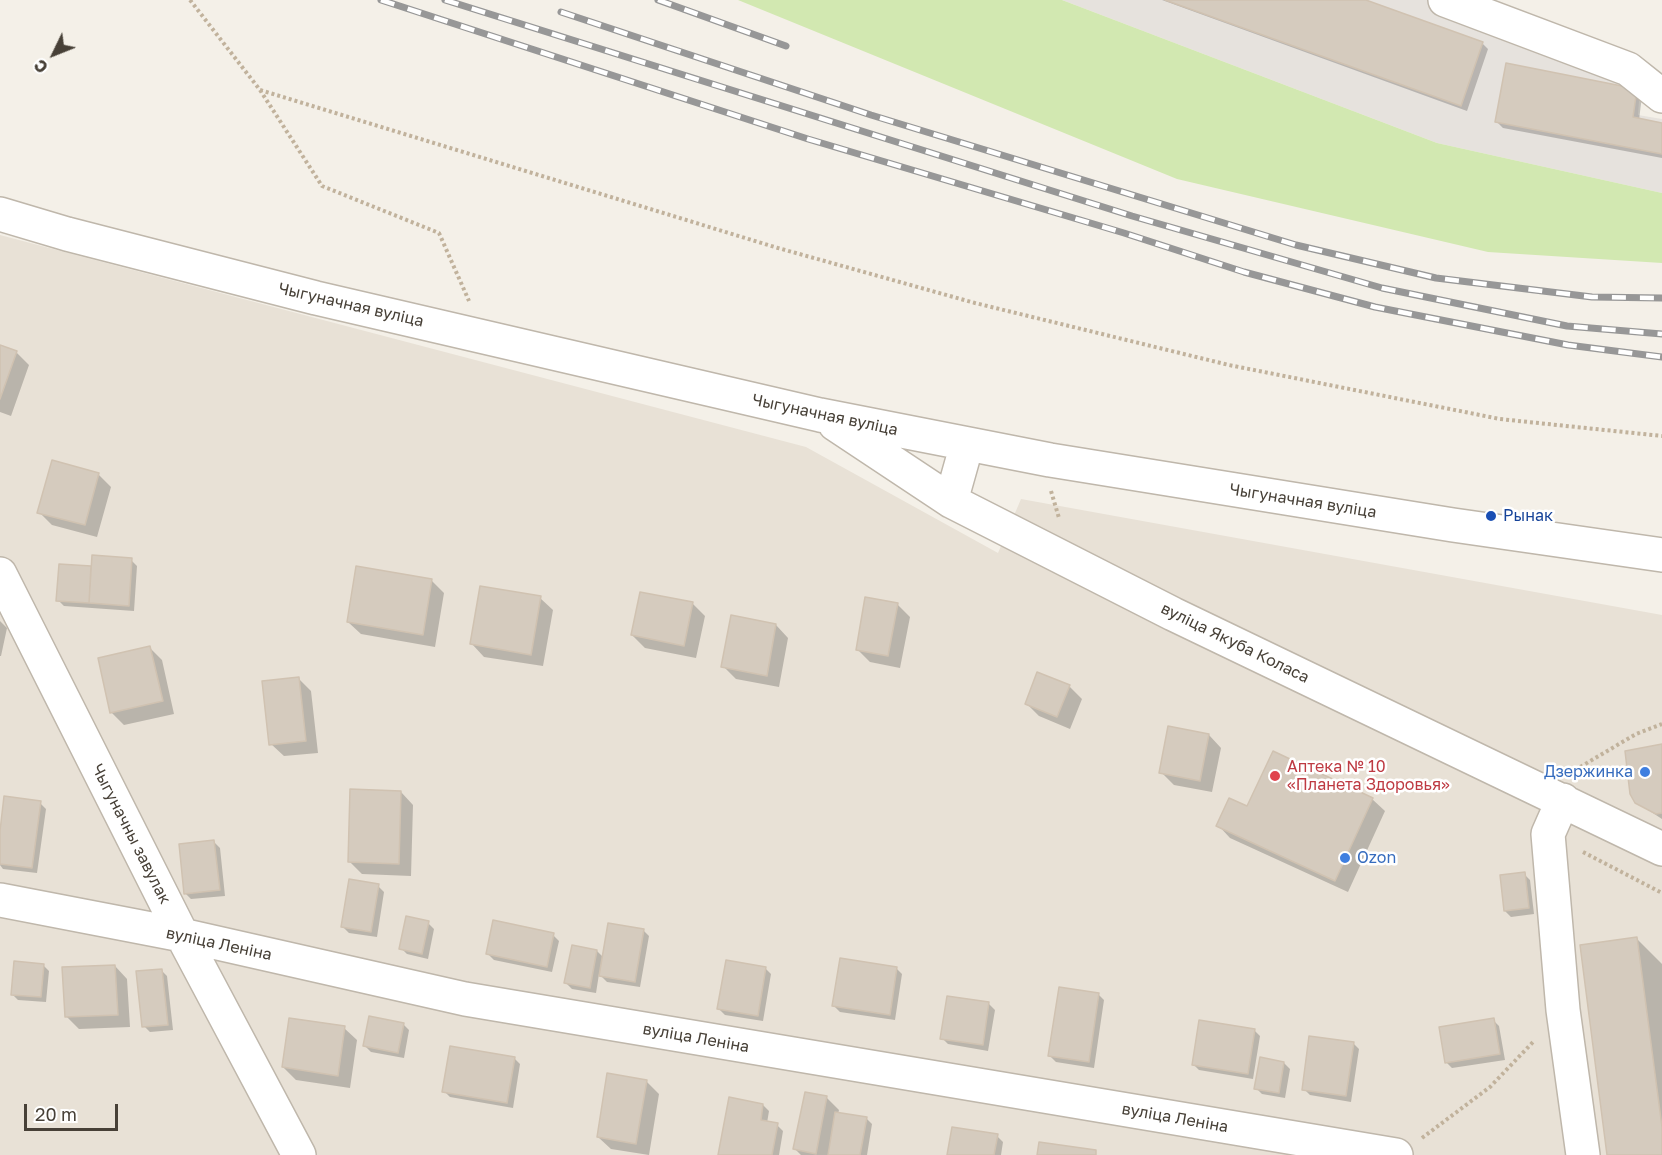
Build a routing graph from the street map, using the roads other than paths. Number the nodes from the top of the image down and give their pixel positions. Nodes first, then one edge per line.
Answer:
1 (1445, 0) edge
2 (1662, 96) edge
3 (0, 214) edge
4 (820, 415) junction
5 (967, 444) junction
6 (951, 501) junction
7 (1662, 555) edge
8 (0, 574) edge
9 (1564, 788) junction
10 (1662, 849) edge
11 (0, 900) edge
12 (182, 935) junction
13 (1405, 1149) edge
14 (299, 1155) edge
15 (1583, 1155) edge

1 - 2 street
3 - 4 street, Чыгуначная вуліца
4 - 5 street, Чыгуначная вуліца
4 - 6 street, вуліца Якуба Коласа
5 - 6 street
5 - 7 street, Чыгуначная вуліца
6 - 9 street, вуліца Якуба Коласа
8 - 12 street, Чыгуначны завулак
9 - 10 street, вуліца Якуба Коласа
9 - 15 street
11 - 12 street, вуліца Леніна
12 - 13 street, вуліца Леніна
12 - 14 street, Чыгуначны завулак

